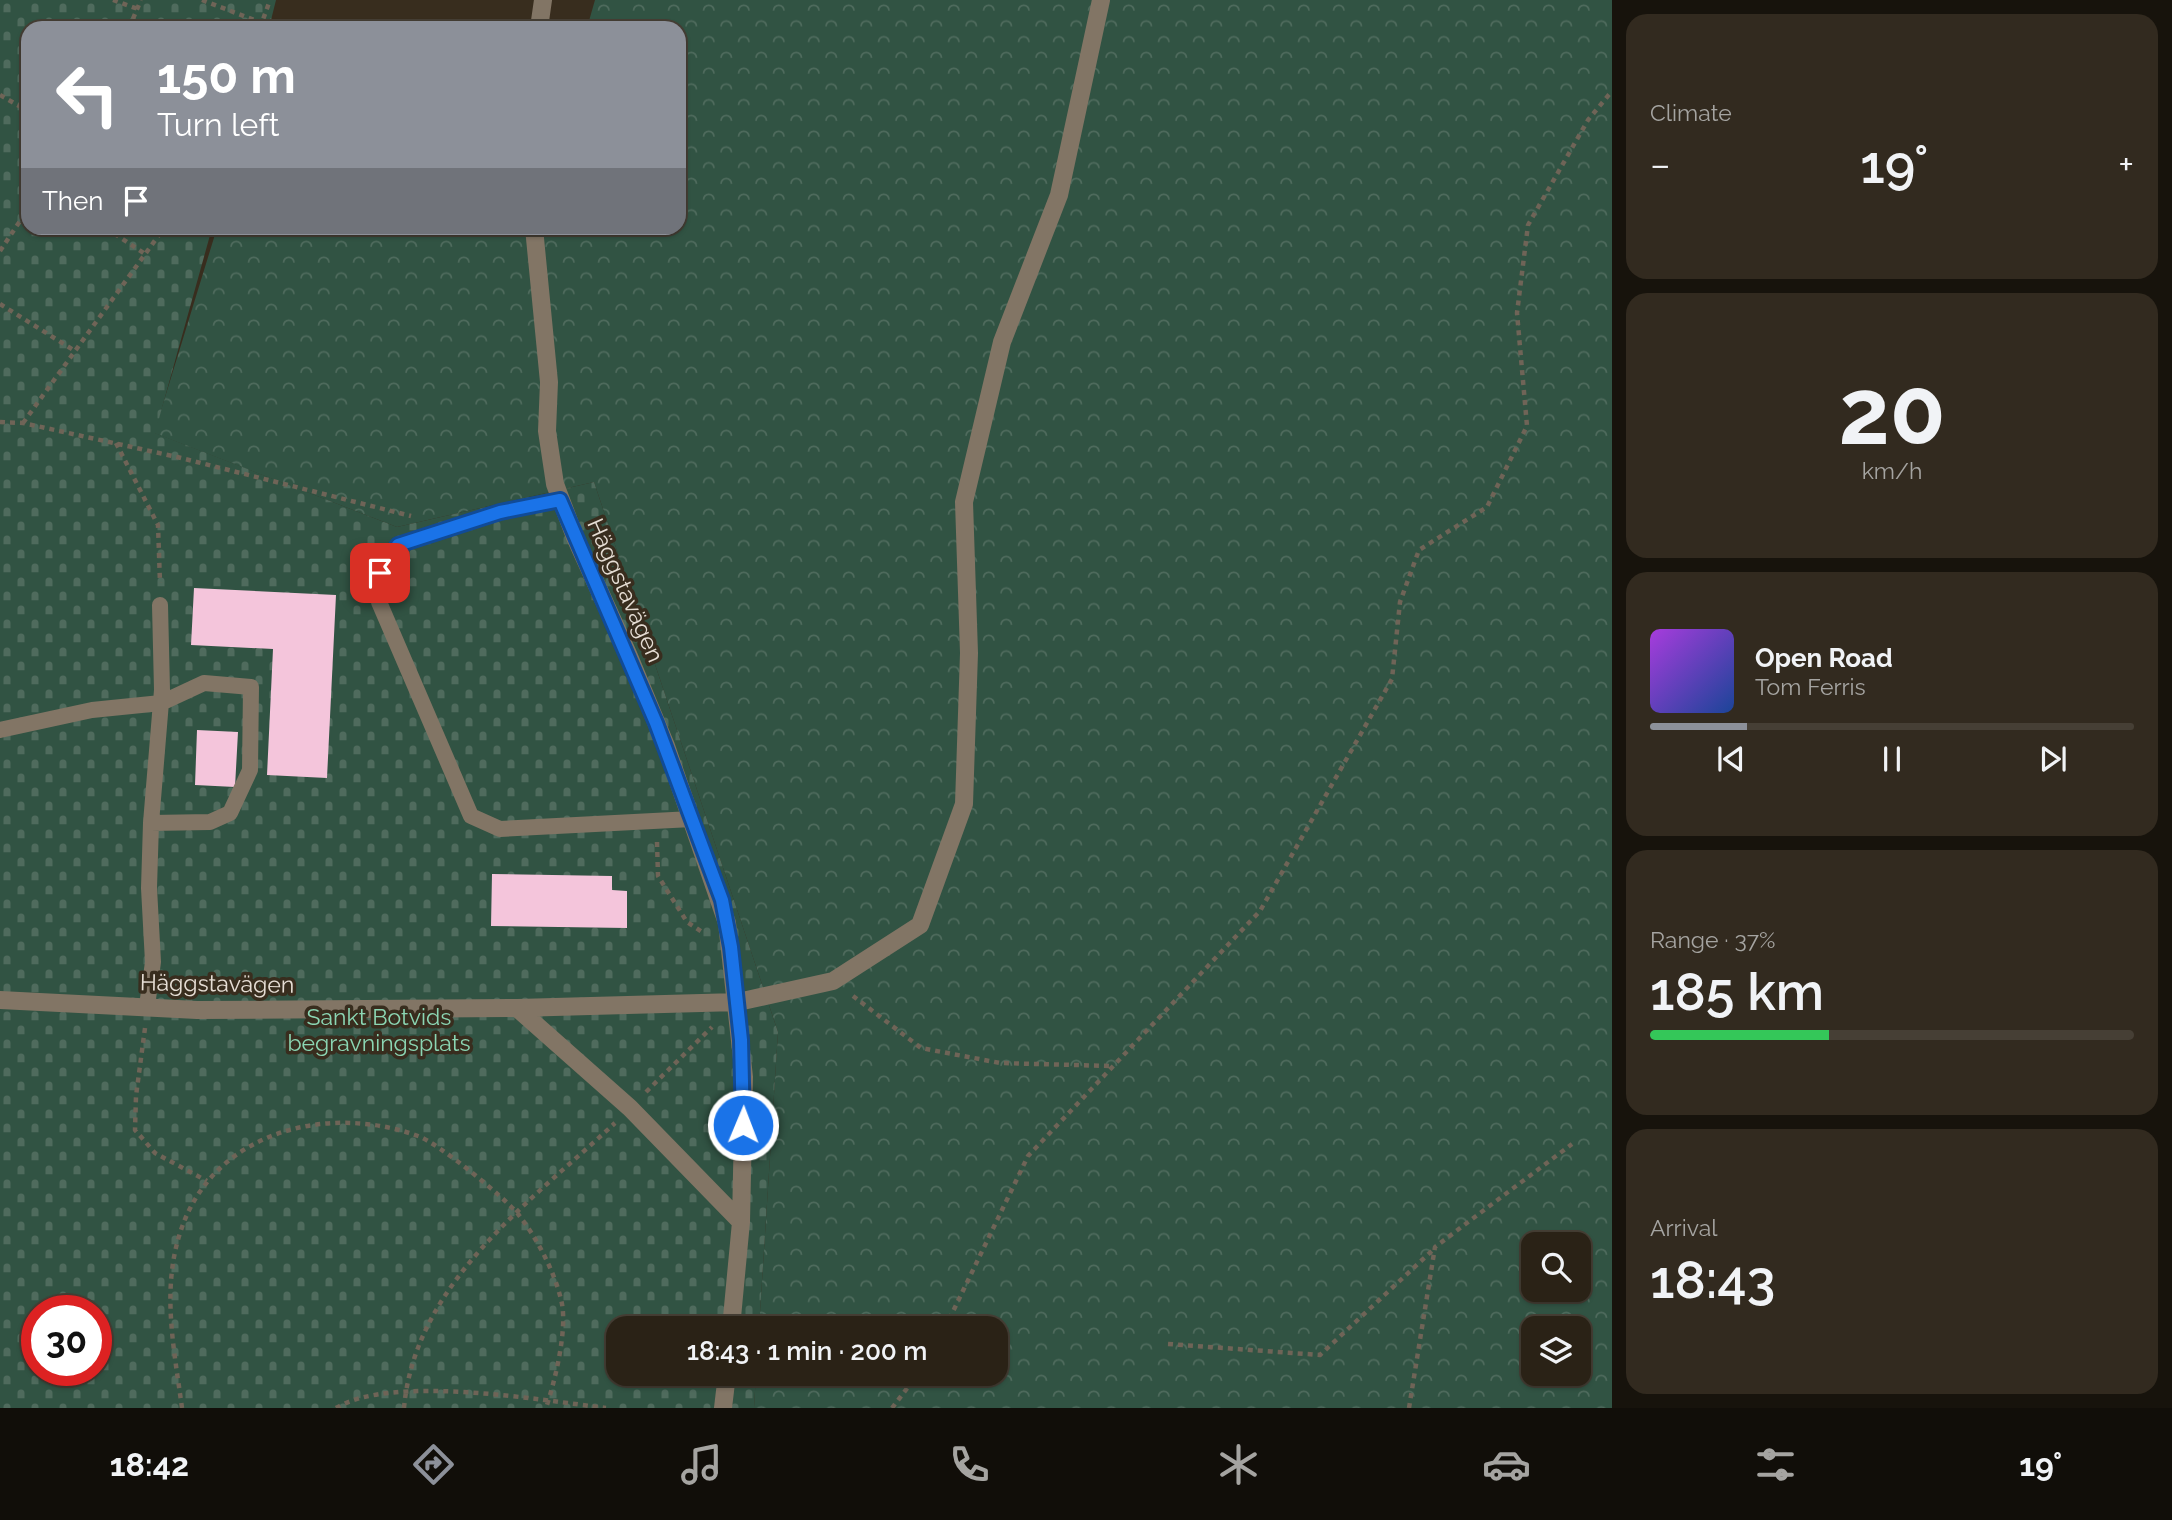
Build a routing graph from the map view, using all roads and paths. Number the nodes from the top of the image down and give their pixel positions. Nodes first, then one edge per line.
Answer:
1 (113, 0) edge
2 (141, 0) edge
3 (202, 0) edge
4 (270, 0) edge
5 (543, 0) edge
6 (1101, 0) edge
7 (138, 9) junction
8 (132, 21) edge
9 (252, 21) edge
10 (262, 21) edge
11 (540, 21) edge
12 (1612, 91) edge
13 (0, 95) edge
14 (21, 107) edge
15 (21, 219) edge
16 (116, 235) edge
17 (159, 235) edge
18 (535, 235) edge
19 (0, 250) edge
20 (145, 254) junction
21 (0, 304) edge
22 (75, 351) junction
23 (0, 422) edge
24 (23, 422) junction
25 (116, 443) junction
26 (560, 500) junction
27 (450, 529) junction
28 (160, 605) joint
29 (161, 703) junction
30 (0, 730) edge
31 (692, 820) junction
32 (151, 823) junction
33 (657, 823) junction
34 (731, 947) junction
35 (833, 981) junction
36 (0, 1000) edge
37 (738, 1002) junction
38 (147, 1006) junction
39 (517, 1008) junction
40 (1113, 1066) junction
41 (630, 1108) junction
42 (1572, 1144) dead end
43 (207, 1181) junction
44 (518, 1214) junction
45 (741, 1222) junction
46 (1435, 1247) junction
47 (732, 1316) edge
48 (951, 1316) edge
49 (1168, 1344) dead end
50 (726, 1386) edge
51 (909, 1386) edge
52 (406, 1390) junction
53 (548, 1401) junction
54 (182, 1408) edge
55 (336, 1408) edge
56 (404, 1408) edge
57 (546, 1408) edge
58 (606, 1408) edge
59 (723, 1408) edge
60 (892, 1408) edge
61 (1409, 1408) edge

1 - 7 path
2 - 7 path
3 - 9 path
4 - 10 path
5 - 11 street
6 - 35 street
7 - 8 path
12 - 40 path
13 - 14 path
15 - 19 path
16 - 20 path
17 - 20 path
18 - 26 street, Häggstavägen
20 - 22 path
21 - 22 path
22 - 24 path
23 - 24 path
24 - 25 path
25 - 27 path
25 - 28 path
26 - 27 lane
26 - 31 street, Häggstavägen
27 - 33 lane
28 - 29 lane
29 - 30 lane
29 - 32 lane
29 - 32 lane
31 - 33 lane
31 - 34 street, Häggstavägen
32 - 38 lane
33 - 34 path
34 - 37 street, Häggstavägen
35 - 37 street
35 - 40 path
36 - 38 street, Häggstavägen
37 - 39 street, Häggstavägen
37 - 41 path
37 - 45 street, Häggstavägen
38 - 39 street, Häggstavägen
38 - 43 path
39 - 41 street
40 - 48 path
41 - 44 path
41 - 45 street
42 - 46 path
43 - 44 path
43 - 54 path
44 - 52 path
44 - 53 path
45 - 47 street, Häggstavägen
46 - 49 path
46 - 61 path
50 - 59 street
51 - 60 path
52 - 53 path
52 - 55 path
52 - 56 path
53 - 57 path
53 - 58 path

